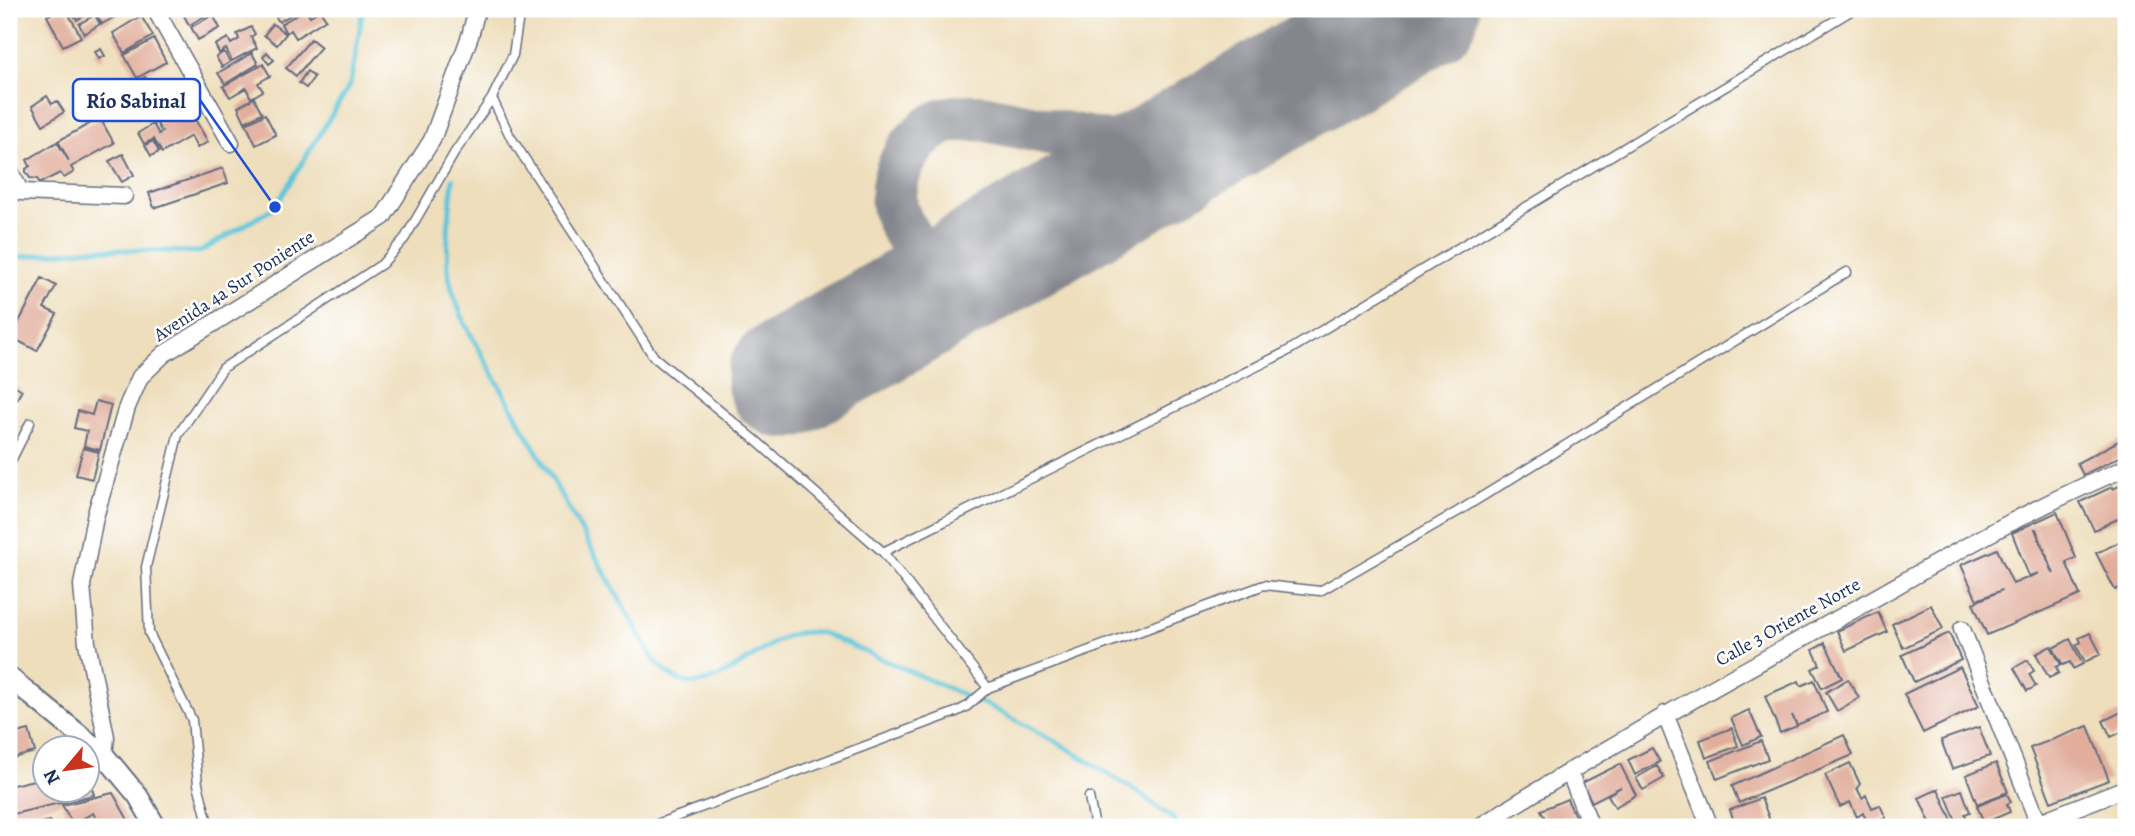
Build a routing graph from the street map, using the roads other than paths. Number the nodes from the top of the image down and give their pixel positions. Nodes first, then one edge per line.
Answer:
1 (155, 9) edge
2 (477, 9) edge
3 (520, 9) edge
4 (1854, 9) edge
5 (492, 98) junction
6 (232, 143) dead end
7 (9, 170) edge
8 (124, 196) dead end
9 (1847, 272) dead end
10 (30, 423) dead end
11 (9, 465) edge
12 (2126, 468) edge
13 (883, 552) junction
14 (1962, 628) dead end
15 (9, 677) edge
16 (986, 690) junction
17 (1665, 714) junction
18 (104, 755) junction
19 (1569, 771) junction
20 (2126, 788) edge
21 (1089, 797) dead end
22 (2035, 826) edge
23 (156, 827) edge
24 (209, 827) edge
25 (649, 827) edge
26 (1095, 827) edge
27 (1479, 827) edge
28 (1591, 827) edge
29 (1710, 827) edge

1 - 6 street
2 - 18 street, Avenida 4a Sur Poniente
3 - 5 lane
4 - 13 lane
5 - 13 lane
5 - 24 lane
7 - 8 street
9 - 16 lane
10 - 11 lane
12 - 17 street, Calle 3 Oriente Norte
13 - 16 lane
14 - 22 street
15 - 18 street
16 - 25 lane
17 - 19 street, Calle 3 Oriente Norte
17 - 29 street
18 - 23 street
19 - 27 street, Calle 3 Oriente Norte
19 - 28 street
20 - 22 street
21 - 26 lane

